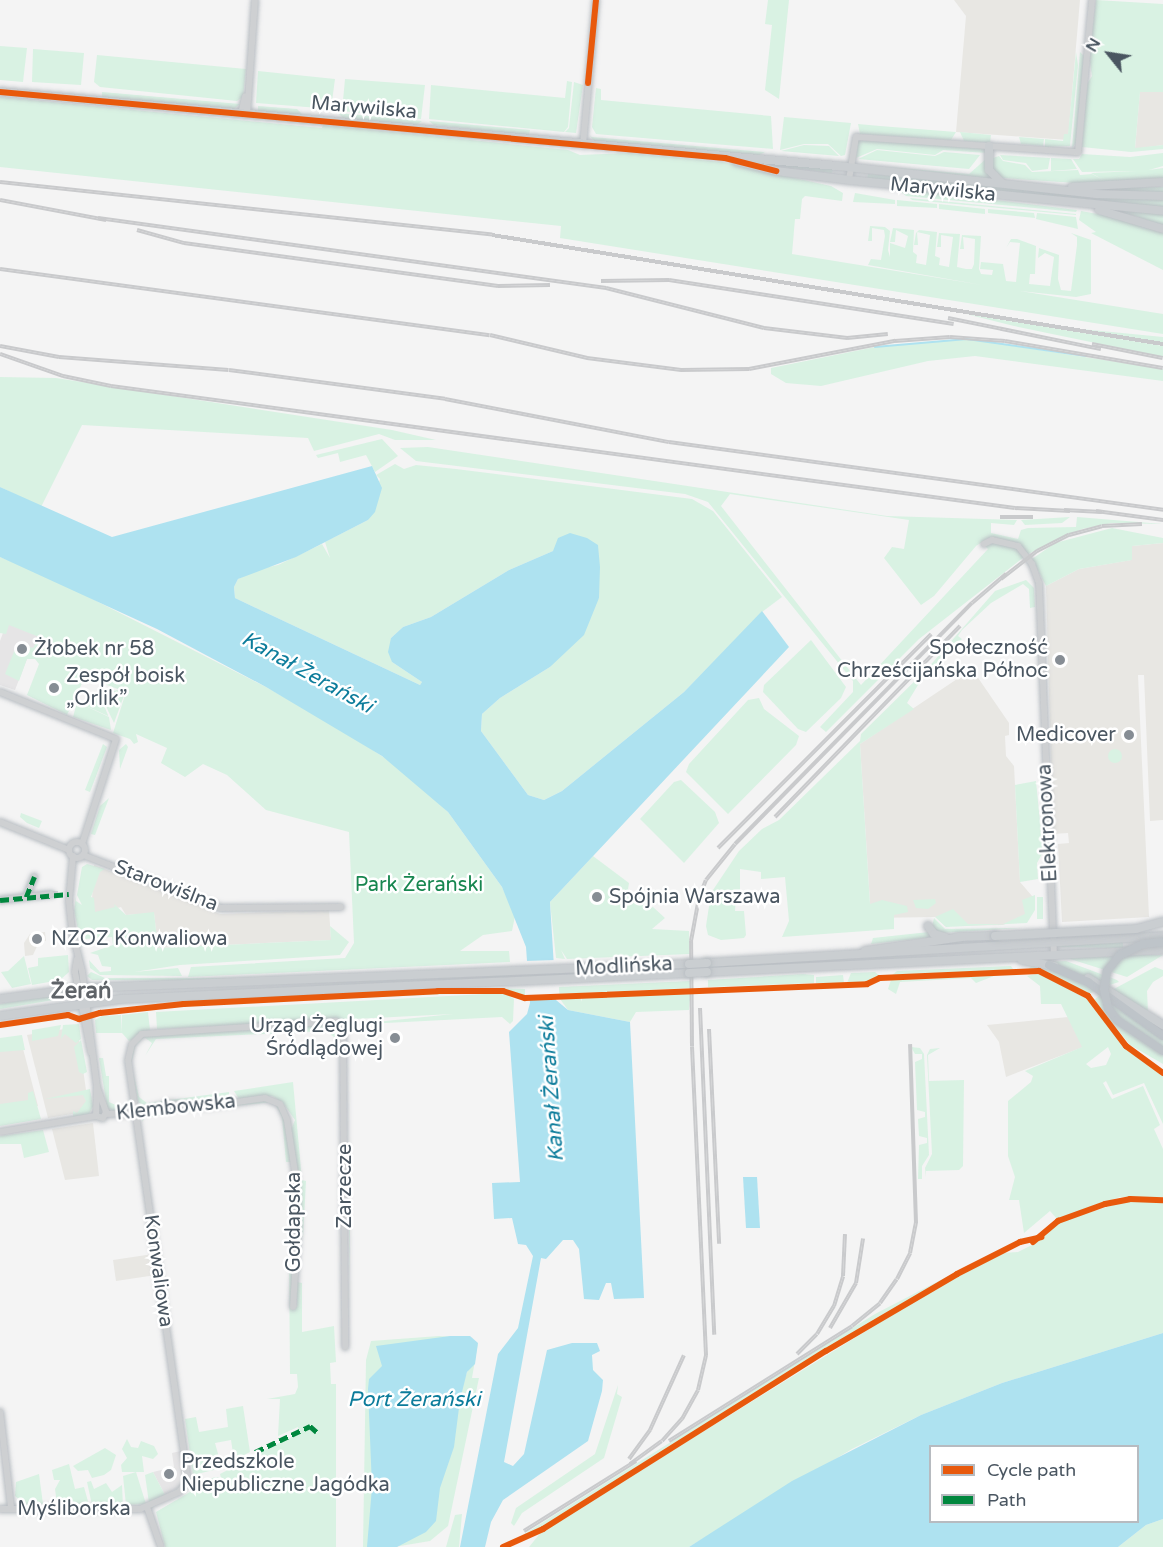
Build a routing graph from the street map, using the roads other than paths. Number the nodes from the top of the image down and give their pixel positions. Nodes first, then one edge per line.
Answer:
1 (255, 0) edge
2 (596, 0) edge
3 (1092, 0) edge
4 (0, 92) edge
5 (244, 114) junction
6 (583, 145) junction
7 (989, 146) junction
8 (725, 158) junction
9 (850, 168) junction
10 (849, 180) junction
11 (1163, 183) edge
12 (1006, 184) junction
13 (1058, 188) junction
14 (1163, 196) edge
15 (1086, 207) junction
16 (1163, 211) edge
17 (1163, 229) edge
18 (984, 544) dead end
19 (0, 692) edge
20 (0, 822) edge
21 (77, 850) junction
22 (34, 877) dead end
23 (52, 894) tunnel mouth
24 (61, 894) tunnel mouth
25 (69, 894) junction
26 (26, 897) junction
27 (0, 900) edge
28 (340, 907) dead end
29 (1163, 922) edge
30 (928, 926) dead end
31 (1163, 936) edge
32 (962, 937) junction
33 (1053, 941) junction
34 (1163, 942) edge
35 (1163, 950) edge
36 (857, 953) junction
37 (1054, 955) junction
38 (1020, 959) junction
39 (1049, 965) junction
40 (558, 975) junction
41 (524, 976) junction
42 (81, 988) junction
43 (0, 999) edge
44 (83, 1002) junction
45 (0, 1016) edge
46 (343, 1025) joint
47 (1163, 1025) edge
48 (1163, 1036) edge
49 (1163, 1051) edge
50 (280, 1104) joint
51 (101, 1112) junction
52 (136, 1113) junction
53 (0, 1132) edge
54 (294, 1307) dead end
55 (345, 1347) dead end
56 (0, 1412) edge
57 (11, 1507) junction
58 (147, 1507) junction
59 (0, 1509) edge
60 (161, 1547) edge

1 - 5 street
2 - 6 street
3 - 7 street
4 - 5 main road, Marywilska
5 - 6 main road, Marywilska
6 - 8 main road, Marywilska
7 - 9 street
7 - 12 main road
8 - 9 main road, Marywilska
8 - 10 main road, Marywilska
9 - 10 street
9 - 12 main road, Marywilska
10 - 15 main road, Marywilska
11 - 13 main road
12 - 13 main road, Marywilska
13 - 14 main road, Marywilska
15 - 16 main road, Marywilska
15 - 17 main road
18 - 33 street, Elektronowa
19 - 21 street
20 - 21 street, Starowiślna
21 - 25 street
21 - 28 street, Starowiślna
22 - 26 street
23 - 26 street
24 - 25 street
25 - 42 street
26 - 27 street
29 - 32 main road, bridge
30 - 32 main road
31 - 33 main road, Modlińska
32 - 36 main road
33 - 36 main road, Modlińska
33 - 37 street, Elektronowa
34 - 49 highway, bridge
35 - 37 main road, Modlińska
36 - 40 main road, Modlińska, bridge
37 - 38 main road, Modlińska
38 - 39 main road
38 - 40 main road, Modlińska, bridge
39 - 47 main road
39 - 48 highway
40 - 41 main road, Modlińska
41 - 42 main road, Modlińska
41 - 44 main road, Modlińska
42 - 43 main road, Modlińska
42 - 44 street
44 - 45 main road, Modlińska
44 - 51 street
46 - 52 street, Konwaliowa
46 - 55 street, Zarzecze
50 - 52 street, Klembowska
50 - 54 street, Gołdapska
51 - 52 street, Klembowska
51 - 53 street, Klembowska
52 - 58 street, Konwaliowa
56 - 57 street
57 - 58 street, Myśliborska
57 - 59 street, Myśliborska
58 - 60 street

